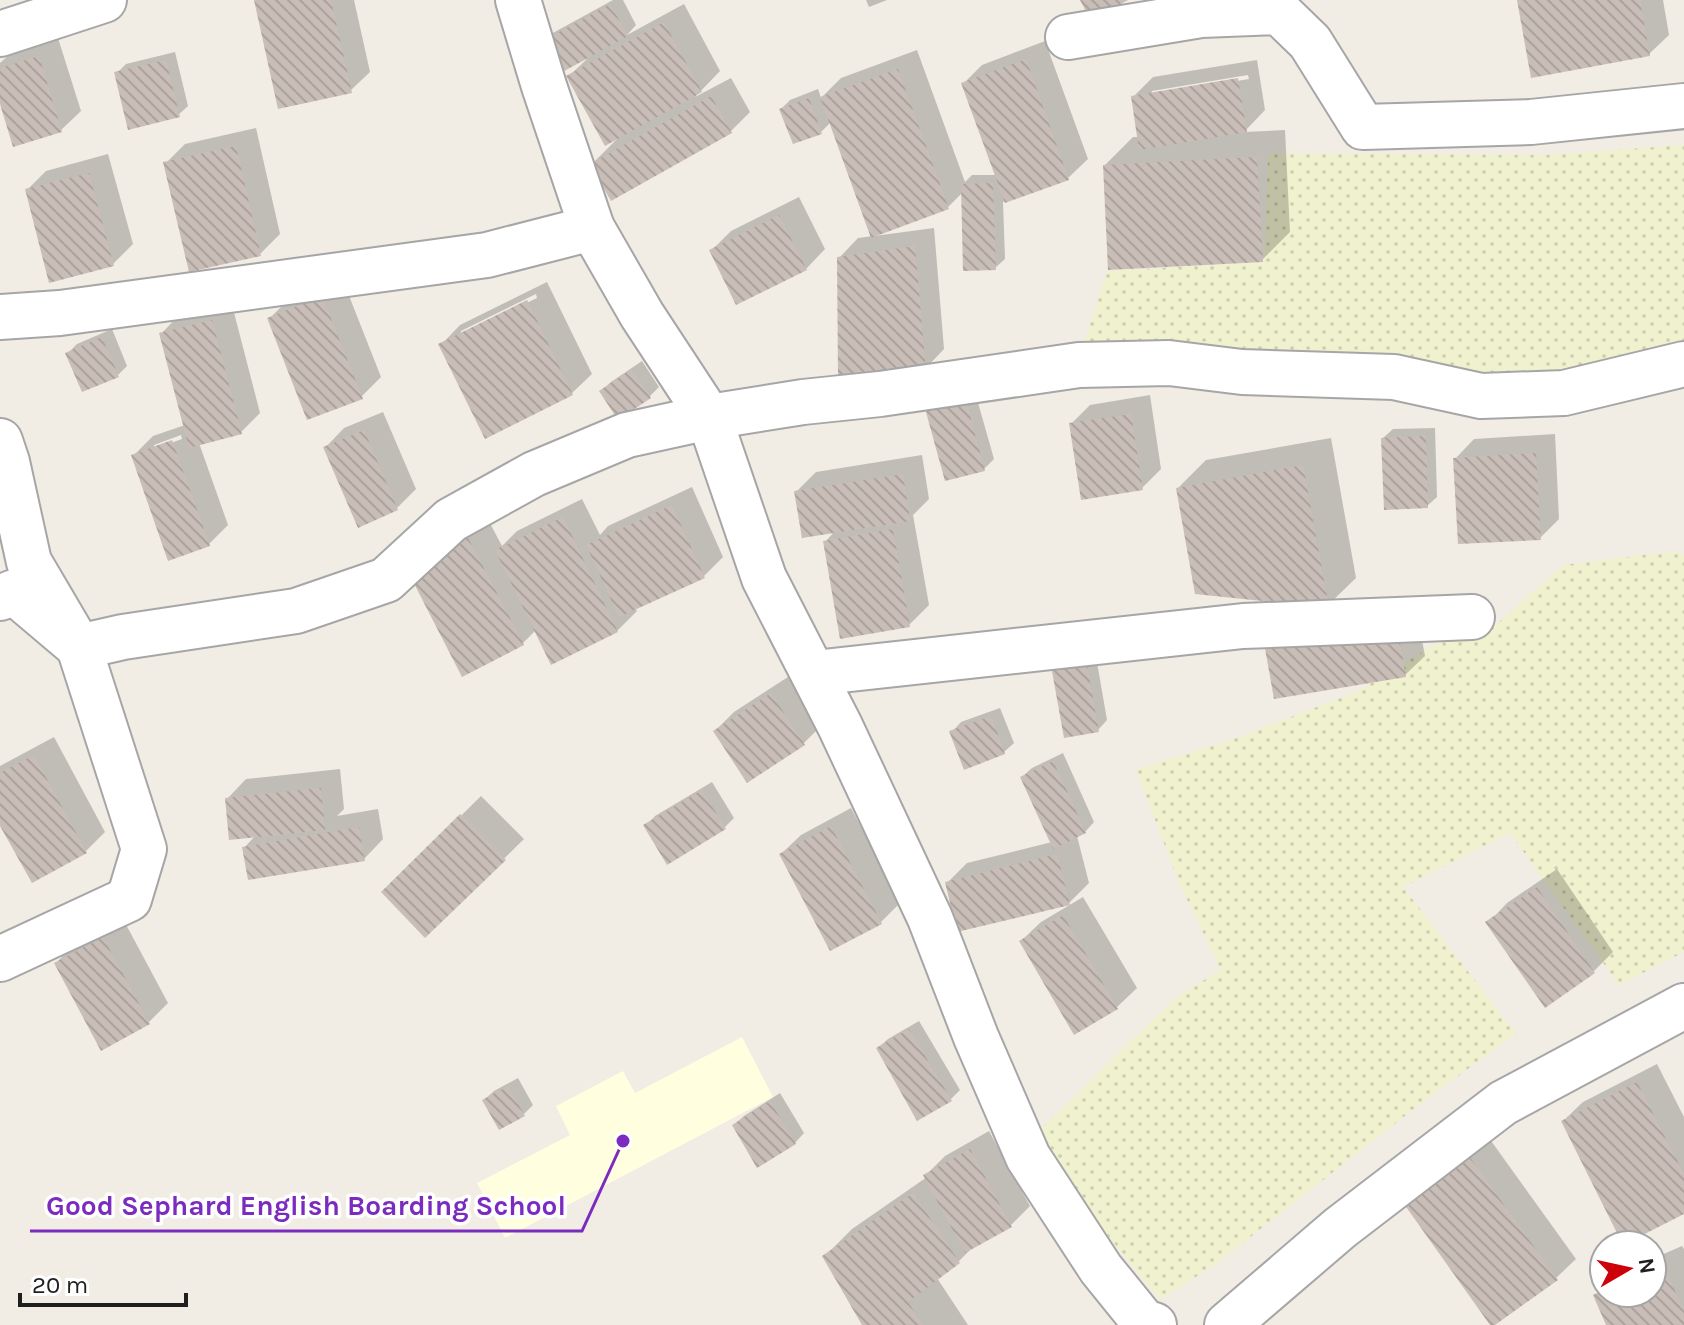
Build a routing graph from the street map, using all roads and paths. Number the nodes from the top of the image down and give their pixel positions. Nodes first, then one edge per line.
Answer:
1 (104, 0) edge
2 (518, 0) edge
3 (0, 34) edge
4 (1068, 37) dead end
5 (1684, 106) edge
6 (592, 228) junction
7 (0, 317) edge
8 (1684, 364) edge
9 (709, 417) junction
10 (0, 441) edge
11 (0, 598) edge
12 (1472, 617) dead end
13 (79, 647) junction
14 (814, 673) junction
15 (0, 959) edge
16 (1684, 1006) edge
17 (1154, 1325) edge
18 (1227, 1325) edge

1 - 3 street
2 - 6 street
4 - 5 street
6 - 7 street
6 - 9 street
8 - 9 street
9 - 13 street
9 - 14 street
10 - 13 street
11 - 13 street
12 - 14 street
13 - 15 street
14 - 17 street
16 - 18 street

